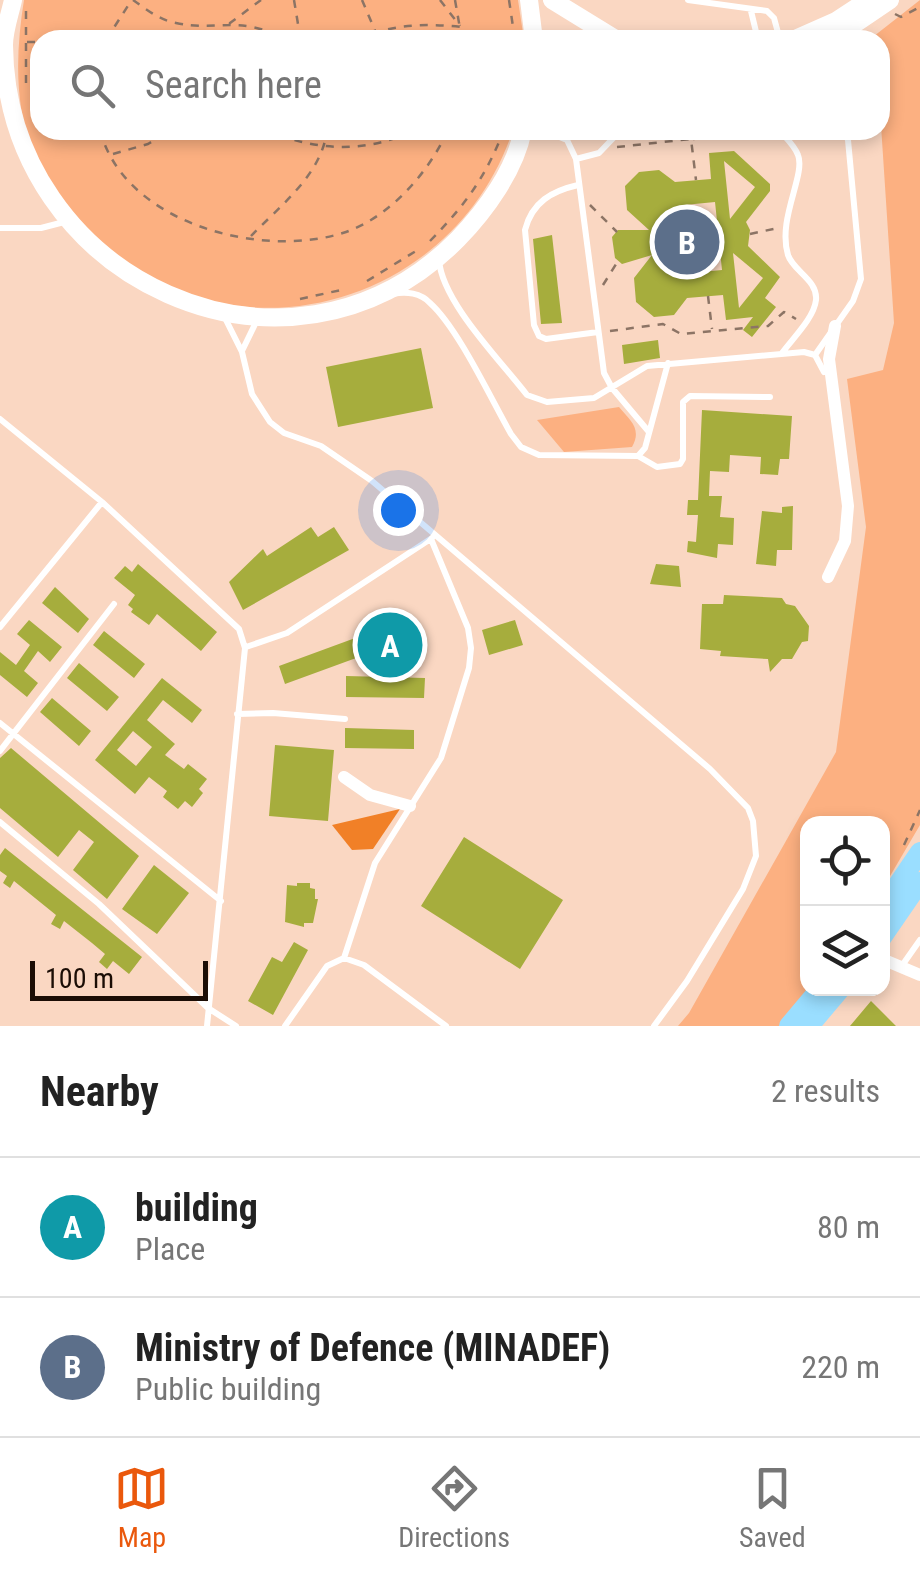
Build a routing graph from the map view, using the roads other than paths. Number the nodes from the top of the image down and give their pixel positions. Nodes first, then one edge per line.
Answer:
1 (529, 0) edge
2 (552, 0) edge
3 (688, 0) edge
4 (868, 0) edge
5 (890, 0) edge
6 (20, 1) edge
7 (751, 11) junction
8 (533, 30) edge
9 (602, 30) edge
10 (756, 30) edge
11 (777, 30) edge
12 (815, 30) edge
13 (845, 30) edge
14 (12, 92) edge
15 (522, 140) edge
16 (567, 140) edge
17 (611, 140) edge
18 (787, 140) edge
19 (848, 140) edge
20 (576, 159) junction
21 (578, 185) junction
22 (68, 221) junction
23 (0, 228) edge
24 (438, 259) junction
25 (362, 293) junction
26 (223, 314) junction
27 (262, 318) junction
28 (835, 326) junction
29 (598, 332) junction
30 (242, 352) junction
31 (782, 352) junction
32 (815, 354) junction
33 (668, 363) junction
34 (824, 372) dead end
35 (612, 388) junction
36 (770, 397) dead end
37 (0, 420) edge
38 (650, 432) junction
39 (638, 456) junction
40 (102, 502) junction
41 (434, 537) junction
42 (828, 578) dead end
43 (114, 604) dead end
44 (0, 627) edge
45 (245, 648) junction
46 (237, 714) junction
47 (345, 719) dead end
48 (0, 723) edge
49 (14, 734) junction
50 (0, 750) edge
51 (344, 777) dead end
52 (410, 806) junction
53 (0, 822) edge
54 (920, 852) edge
55 (920, 882) edge
56 (221, 901) junction
57 (883, 906) edge
58 (890, 925) edge
59 (920, 940) edge
60 (344, 958) junction
61 (890, 962) edge
62 (901, 967) junction
63 (920, 975) edge
64 (814, 996) edge
65 (834, 996) edge
66 (208, 1008) junction
67 (207, 1026) edge
68 (236, 1026) edge
69 (286, 1026) edge
70 (446, 1026) edge
71 (654, 1026) edge
72 (790, 1026) edge
73 (808, 1026) edge

1 - 8 main road
2 - 9 main road
3 - 7 lane
4 - 12 main road
5 - 13 main road
6 - 14 main road
7 - 10 lane
7 - 11 lane
14 - 22 main road
15 - 24 main road
16 - 20 lane
17 - 20 lane
18 - 31 lane
19 - 28 lane
20 - 21 lane
21 - 29 lane
21 - 29 lane
22 - 23 lane
22 - 26 main road
24 - 25 main road
24 - 35 lane
25 - 27 main road
25 - 39 lane
26 - 27 main road
26 - 30 lane
27 - 30 lane
28 - 32 lane
28 - 42 street
29 - 35 lane
30 - 41 lane
31 - 32 lane
31 - 33 lane
32 - 34 lane
33 - 35 lane
33 - 38 lane
35 - 38 lane
36 - 39 lane
37 - 40 lane
38 - 39 lane
40 - 44 lane
40 - 45 lane
41 - 45 lane
41 - 52 lane
41 - 71 lane
43 - 49 lane
45 - 46 lane
46 - 47 lane
46 - 56 lane
48 - 49 lane
49 - 50 lane
49 - 56 lane
51 - 52 street
52 - 60 lane
53 - 66 lane
54 - 57 main road
55 - 58 main road
56 - 66 lane
59 - 62 lane
60 - 69 lane
60 - 70 lane
61 - 62 street
62 - 63 street
64 - 72 main road
65 - 73 main road
66 - 67 lane
66 - 68 lane

